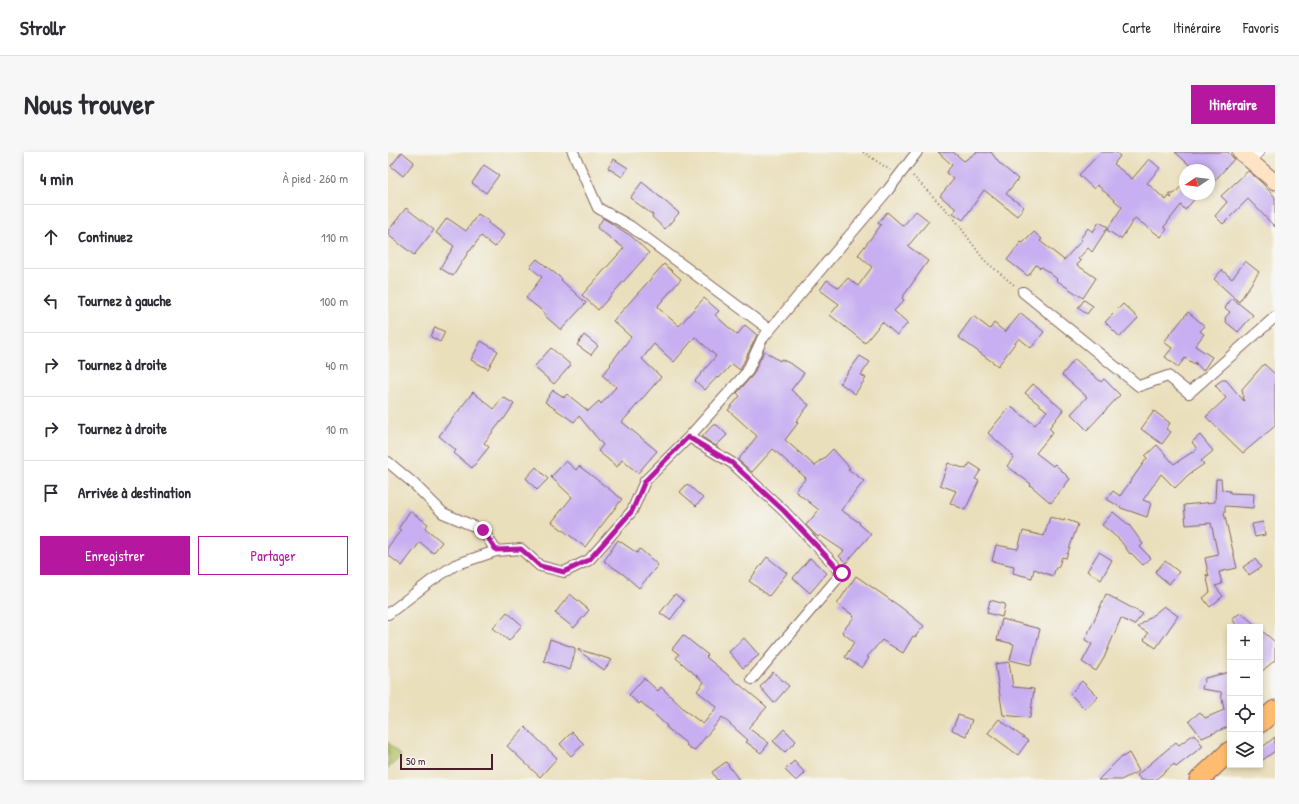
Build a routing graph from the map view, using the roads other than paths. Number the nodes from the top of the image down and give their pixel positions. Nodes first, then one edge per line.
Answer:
1 (573, 152) edge
2 (918, 152) edge
3 (1250, 155) edge
4 (1275, 182) edge
5 (1023, 292) road end
6 (1275, 317) edge
7 (770, 330) junction
8 (688, 437) junction
9 (388, 462) edge
10 (496, 550) junction
11 (388, 614) edge
12 (752, 679) dead end
13 (1275, 710) edge
14 (1263, 721) edge
15 (1227, 754) edge
16 (1199, 780) edge

1 - 7 street
2 - 7 street
3 - 4 street
5 - 6 street
7 - 8 street
8 - 10 street
8 - 12 street
9 - 10 street
10 - 11 street
13 - 14 highway
15 - 16 highway

